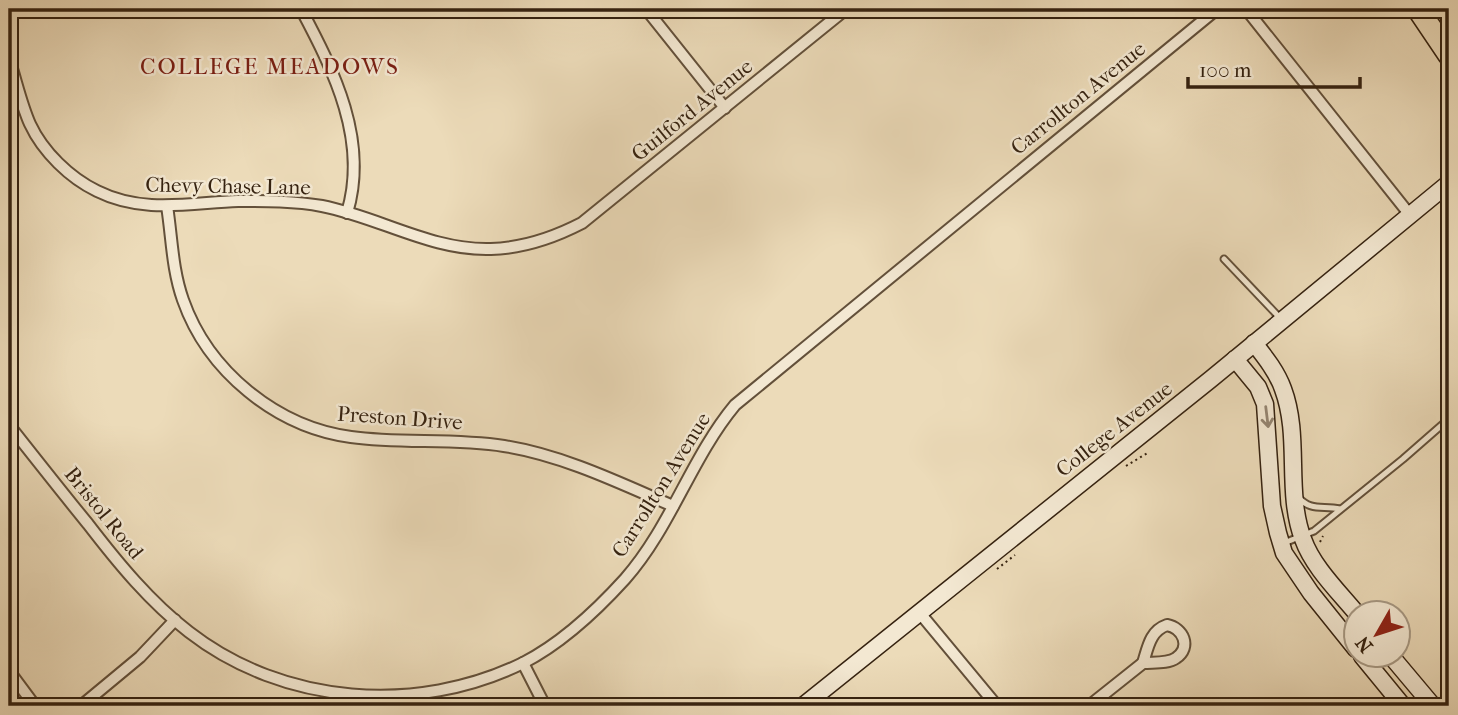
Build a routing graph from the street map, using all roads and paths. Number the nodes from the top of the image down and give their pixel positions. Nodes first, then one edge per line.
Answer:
1 (301, 9) edge
2 (646, 9) edge
3 (846, 9) edge
4 (1217, 9) edge
5 (1246, 9) edge
6 (1418, 9) edge
7 (1449, 55) edge
8 (9, 59) edge
9 (725, 108) junction
10 (1449, 183) edge
11 (167, 206) junction
12 (347, 213) junction
13 (1410, 215) junction
14 (559, 235) joint
15 (1224, 259) dead end
16 (1282, 320) junction
17 (1254, 343) junction
18 (1235, 359) junction
19 (1443, 424) dead end
20 (9, 425) edge
21 (1293, 490) junction
22 (673, 506) junction
23 (1340, 509) junction
24 (1302, 538) junction
25 (1281, 544) junction
26 (1346, 600) edge
27 (919, 612) junction
28 (175, 620) junction
29 (1342, 631) edge
30 (523, 663) junction
31 (1143, 663) dead end
32 (1373, 670) edge
33 (1403, 670) edge
34 (9, 671) edge
35 (359, 701) edge
36 (35, 706) edge
37 (81, 706) edge
38 (545, 706) edge
39 (803, 706) edge
40 (997, 706) edge
41 (1089, 706) edge
42 (1403, 706) edge
43 (1433, 706) edge

1 - 12 street
2 - 9 street
3 - 9 street, Guilford Avenue
4 - 22 street, Carrollton Avenue
5 - 13 street
6 - 7 highway
8 - 11 street, Chevy Chase Lane
9 - 14 street, Guilford Avenue
10 - 13 main road, College Avenue
11 - 12 street, Chevy Chase Lane
11 - 22 street, Preston Drive
12 - 14 street, Chevy Chase Lane
13 - 16 main road, College Avenue
15 - 16 lane
16 - 17 main road, College Avenue
17 - 18 main road, College Avenue
17 - 21 main road
18 -> 25 main road
18 - 27 main road, College Avenue
19 - 23 lane
20 - 28 street, Bristol Road
21 - 23 lane
21 - 24 main road
22 - 30 street, Carrollton Avenue
23 - 24 lane
24 - 25 lane
24 - 26 main road
25 - 29 main road
27 - 39 main road, College Avenue
27 - 40 street
28 - 35 street, Carrollton Avenue
28 - 37 street
30 - 35 street, Carrollton Avenue
30 - 38 street
31 - 41 street
32 - 42 main road
33 - 43 main road
34 - 36 street

